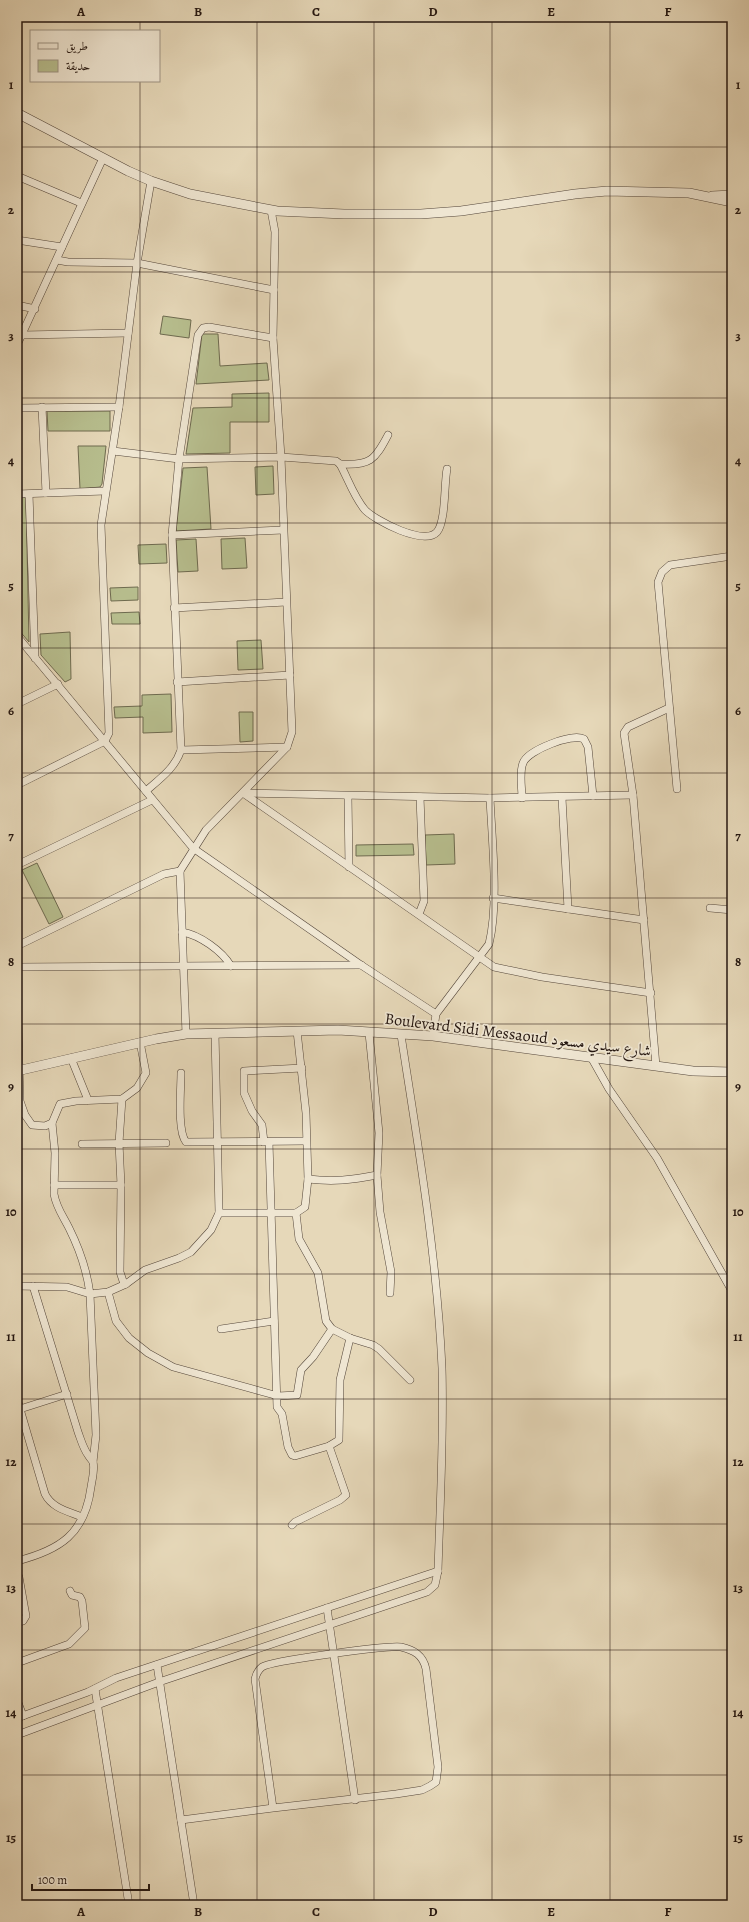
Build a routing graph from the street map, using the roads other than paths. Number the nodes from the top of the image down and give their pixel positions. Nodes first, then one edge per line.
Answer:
1 (17, 113) edge
2 (103, 158) junction
3 (17, 176) edge
4 (151, 181) junction
5 (732, 195) edge
6 (709, 196) junction
7 (732, 202) edge
8 (81, 203) junction
9 (271, 210) junction
10 (17, 240) edge
11 (62, 247) junction
12 (57, 260) junction
13 (137, 263) junction
14 (274, 290) junction
15 (17, 305) edge
16 (35, 309) junction
17 (128, 333) junction
18 (22, 335) junction
19 (273, 338) junction
20 (17, 345) edge
21 (42, 407) junction
22 (119, 407) junction
23 (17, 408) edge
24 (388, 435) dead end
25 (112, 451) junction
26 (281, 457) junction
27 (179, 459) junction
28 (340, 464) junction
29 (447, 469) dead end
30 (105, 491) junction
31 (46, 493) junction
32 (17, 494) edge
33 (29, 494) junction
34 (283, 530) junction
35 (172, 535) junction
36 (732, 556) edge
37 (286, 602) junction
38 (174, 608) junction
39 (17, 636) edge
40 (35, 658) junction
41 (290, 675) junction
42 (177, 682) junction
43 (58, 684) junction
44 (17, 704) edge
45 (669, 708) junction
46 (105, 741) junction
47 (287, 747) junction
48 (182, 750) junction
49 (17, 785) edge
50 (677, 789) dead end
51 (146, 791) junction
52 (243, 793) junction
53 (633, 795) junction
54 (348, 796) junction
55 (593, 796) junction
56 (420, 797) junction
57 (490, 798) junction
58 (522, 798) junction
59 (562, 798) junction
60 (152, 800) junction
61 (193, 848) junction
62 (17, 865) edge
63 (349, 867) junction
64 (180, 871) junction
65 (493, 898) junction
66 (710, 908) dead end
67 (568, 909) junction
68 (732, 910) edge
69 (419, 914) junction
70 (644, 920) junction
71 (182, 932) junction
72 (17, 946) edge
73 (480, 958) junction
74 (361, 965) junction
75 (231, 966) junction
76 (17, 967) edge
77 (183, 967) junction
78 (17, 984) edge
79 (651, 993) junction
80 (436, 1014) junction
81 (297, 1031) junction
82 (215, 1033) junction
83 (369, 1033) junction
84 (186, 1034) junction
85 (401, 1035) junction
86 (433, 1036) junction
87 (140, 1042) junction
88 (591, 1057) junction
89 (71, 1058) junction
90 (656, 1066) junction
91 (302, 1068) junction
92 (19, 1071) edge
93 (732, 1072) edge
94 (181, 1073) dead end
95 (122, 1099) junction
96 (88, 1100) junction
97 (52, 1123) junction
98 (306, 1141) junction
99 (217, 1142) junction
100 (266, 1142) junction
101 (119, 1143) junction
102 (166, 1143) dead end
103 (82, 1144) dead end
104 (377, 1175) junction
105 (308, 1179) junction
106 (54, 1185) junction
107 (121, 1185) junction
108 (219, 1213) junction
109 (296, 1213) junction
110 (272, 1214) junction
111 (126, 1284) junction
112 (17, 1286) edge
113 (33, 1286) junction
114 (732, 1291) edge
115 (108, 1292) junction
116 (390, 1293) dead end
117 (90, 1294) junction
118 (274, 1321) junction
119 (221, 1329) dead end
120 (332, 1329) junction
121 (350, 1338) junction
122 (410, 1380) dead end
123 (67, 1394) junction
124 (278, 1396) junction
125 (17, 1399) edge
126 (20, 1409) junction
127 (329, 1446) junction
128 (93, 1462) junction
129 (82, 1517) junction
130 (292, 1525) dead end
131 (17, 1561) edge
132 (438, 1571) junction
133 (17, 1573) edge
134 (70, 1591) dead end
135 (327, 1608) junction
136 (17, 1623) edge
137 (329, 1624) junction
138 (334, 1653) junction
139 (17, 1663) edge
140 (157, 1665) junction
141 (159, 1682) junction
142 (95, 1689) junction
143 (17, 1700) edge
144 (98, 1704) junction
145 (20, 1717) edge
146 (17, 1735) edge
147 (355, 1800) junction
148 (273, 1808) junction
149 (181, 1820) junction
150 (17, 1902) edge
151 (19, 1905) edge
152 (129, 1905) edge
153 (194, 1905) edge

1 - 2 street
2 - 4 street
2 - 8 street
3 - 8 street
4 - 9 street
4 - 13 street
5 - 6 street
6 - 7 street
6 - 9 street
8 - 11 street
9 - 14 street
10 - 11 street
11 - 12 street
12 - 13 street
12 - 16 street
13 - 14 street
13 - 17 street
14 - 19 street
15 - 16 street
16 - 18 street
17 - 18 street
17 - 22 street
18 - 20 street
19 - 26 street
19 - 27 street
21 - 22 street
21 - 23 street
21 - 31 street
22 - 25 street
24 - 28 street
25 - 27 street
25 - 30 street
26 - 27 street
26 - 28 street
26 - 34 street
27 - 35 street
28 - 29 street
30 - 31 street
30 - 46 street
31 - 33 street
32 - 33 street
33 - 40 street
34 - 35 street
34 - 37 street
35 - 38 street
36 - 45 street
37 - 38 street
37 - 41 street
38 - 42 street
39 - 40 street
40 - 43 street
41 - 42 street
41 - 47 street
42 - 48 street
43 - 44 street
43 - 46 street
45 - 50 street
45 - 53 street
46 - 49 street
46 - 51 street
47 - 48 street
47 - 52 street
48 - 51 street
51 - 60 street
52 - 54 street
52 - 61 street
52 - 63 street
53 - 55 street
53 - 70 street
54 - 56 street
54 - 63 street
55 - 58 street
55 - 59 street
56 - 57 street
56 - 69 street
57 - 58 street
57 - 65 street
58 - 59 street
59 - 67 street
60 - 61 street
60 - 62 street
61 - 64 street
61 - 74 street
63 - 69 street
64 - 71 street
64 - 72 street
65 - 67 street
65 - 73 street
66 - 68 street
67 - 70 street
69 - 73 street
70 - 79 street
71 - 75 street
71 - 77 street
73 - 79 street
73 - 80 street
74 - 75 street
74 - 80 street
75 - 77 street
76 - 77 street
77 - 84 street
78 - 92 street
79 - 90 street
80 - 86 street
81 - 82 street, Boulevard Sidi Messaoud شارع سيدي مسعود
81 - 83 street, Boulevard Sidi Messaoud شارع سيدي مسعود
81 - 91 street
82 - 84 street, Boulevard Sidi Messaoud شارع سيدي مسعود
82 - 99 street
83 - 85 street, Boulevard Sidi Messaoud شارع سيدي مسعود
83 - 104 street
84 - 87 street, Boulevard Sidi Messaoud شارع سيدي مسعود
85 - 86 street, Boulevard Sidi Messaoud شارع سيدي مسعود
85 - 132 street
86 - 88 street, Boulevard Sidi Messaoud شارع سيدي مسعود
87 - 89 street, Boulevard Sidi Messaoud شارع سيدي مسعود
87 - 95 street
88 - 90 street, Boulevard Sidi Messaoud شارع سيدي مسعود
88 - 114 street
89 - 92 street, Boulevard Sidi Messaoud شارع سيدي مسعود
89 - 96 street
90 - 93 street, Boulevard Sidi Messaoud شارع سيدي مسعود
91 - 98 street
91 - 100 street
92 - 97 street
94 - 99 street
95 - 96 street
95 - 101 street
96 - 97 street
97 - 106 street
98 - 100 street
98 - 105 street
99 - 100 street
99 - 108 street
100 - 110 street
101 - 102 street
101 - 103 street
101 - 107 street
104 - 105 street
104 - 116 street
105 - 109 street
106 - 107 street
106 - 117 street
107 - 111 street
108 - 110 street
108 - 111 street
109 - 110 street
109 - 120 street
110 - 118 street
111 - 115 street
112 - 113 street
113 - 117 street
113 - 123 street
115 - 117 street
115 - 124 street
117 - 128 street
118 - 119 street
118 - 124 street
120 - 121 street
120 - 124 street
121 - 122 street
121 - 127 street
123 - 126 street
123 - 128 street
124 - 127 street
125 - 126 street
126 - 129 street
127 - 130 street
128 - 129 street
129 - 131 street
132 - 135 street
132 - 137 street
133 - 136 street
134 - 139 street
135 - 137 street
135 - 140 street
137 - 138 street
137 - 141 street
138 - 147 street
138 - 147 street
138 - 148 street
140 - 141 street
140 - 142 street
141 - 144 street
141 - 149 street
142 - 144 street
142 - 145 street
143 - 145 street
144 - 146 street
144 - 152 street
147 - 148 street
148 - 149 street
149 - 153 street
150 - 151 street

